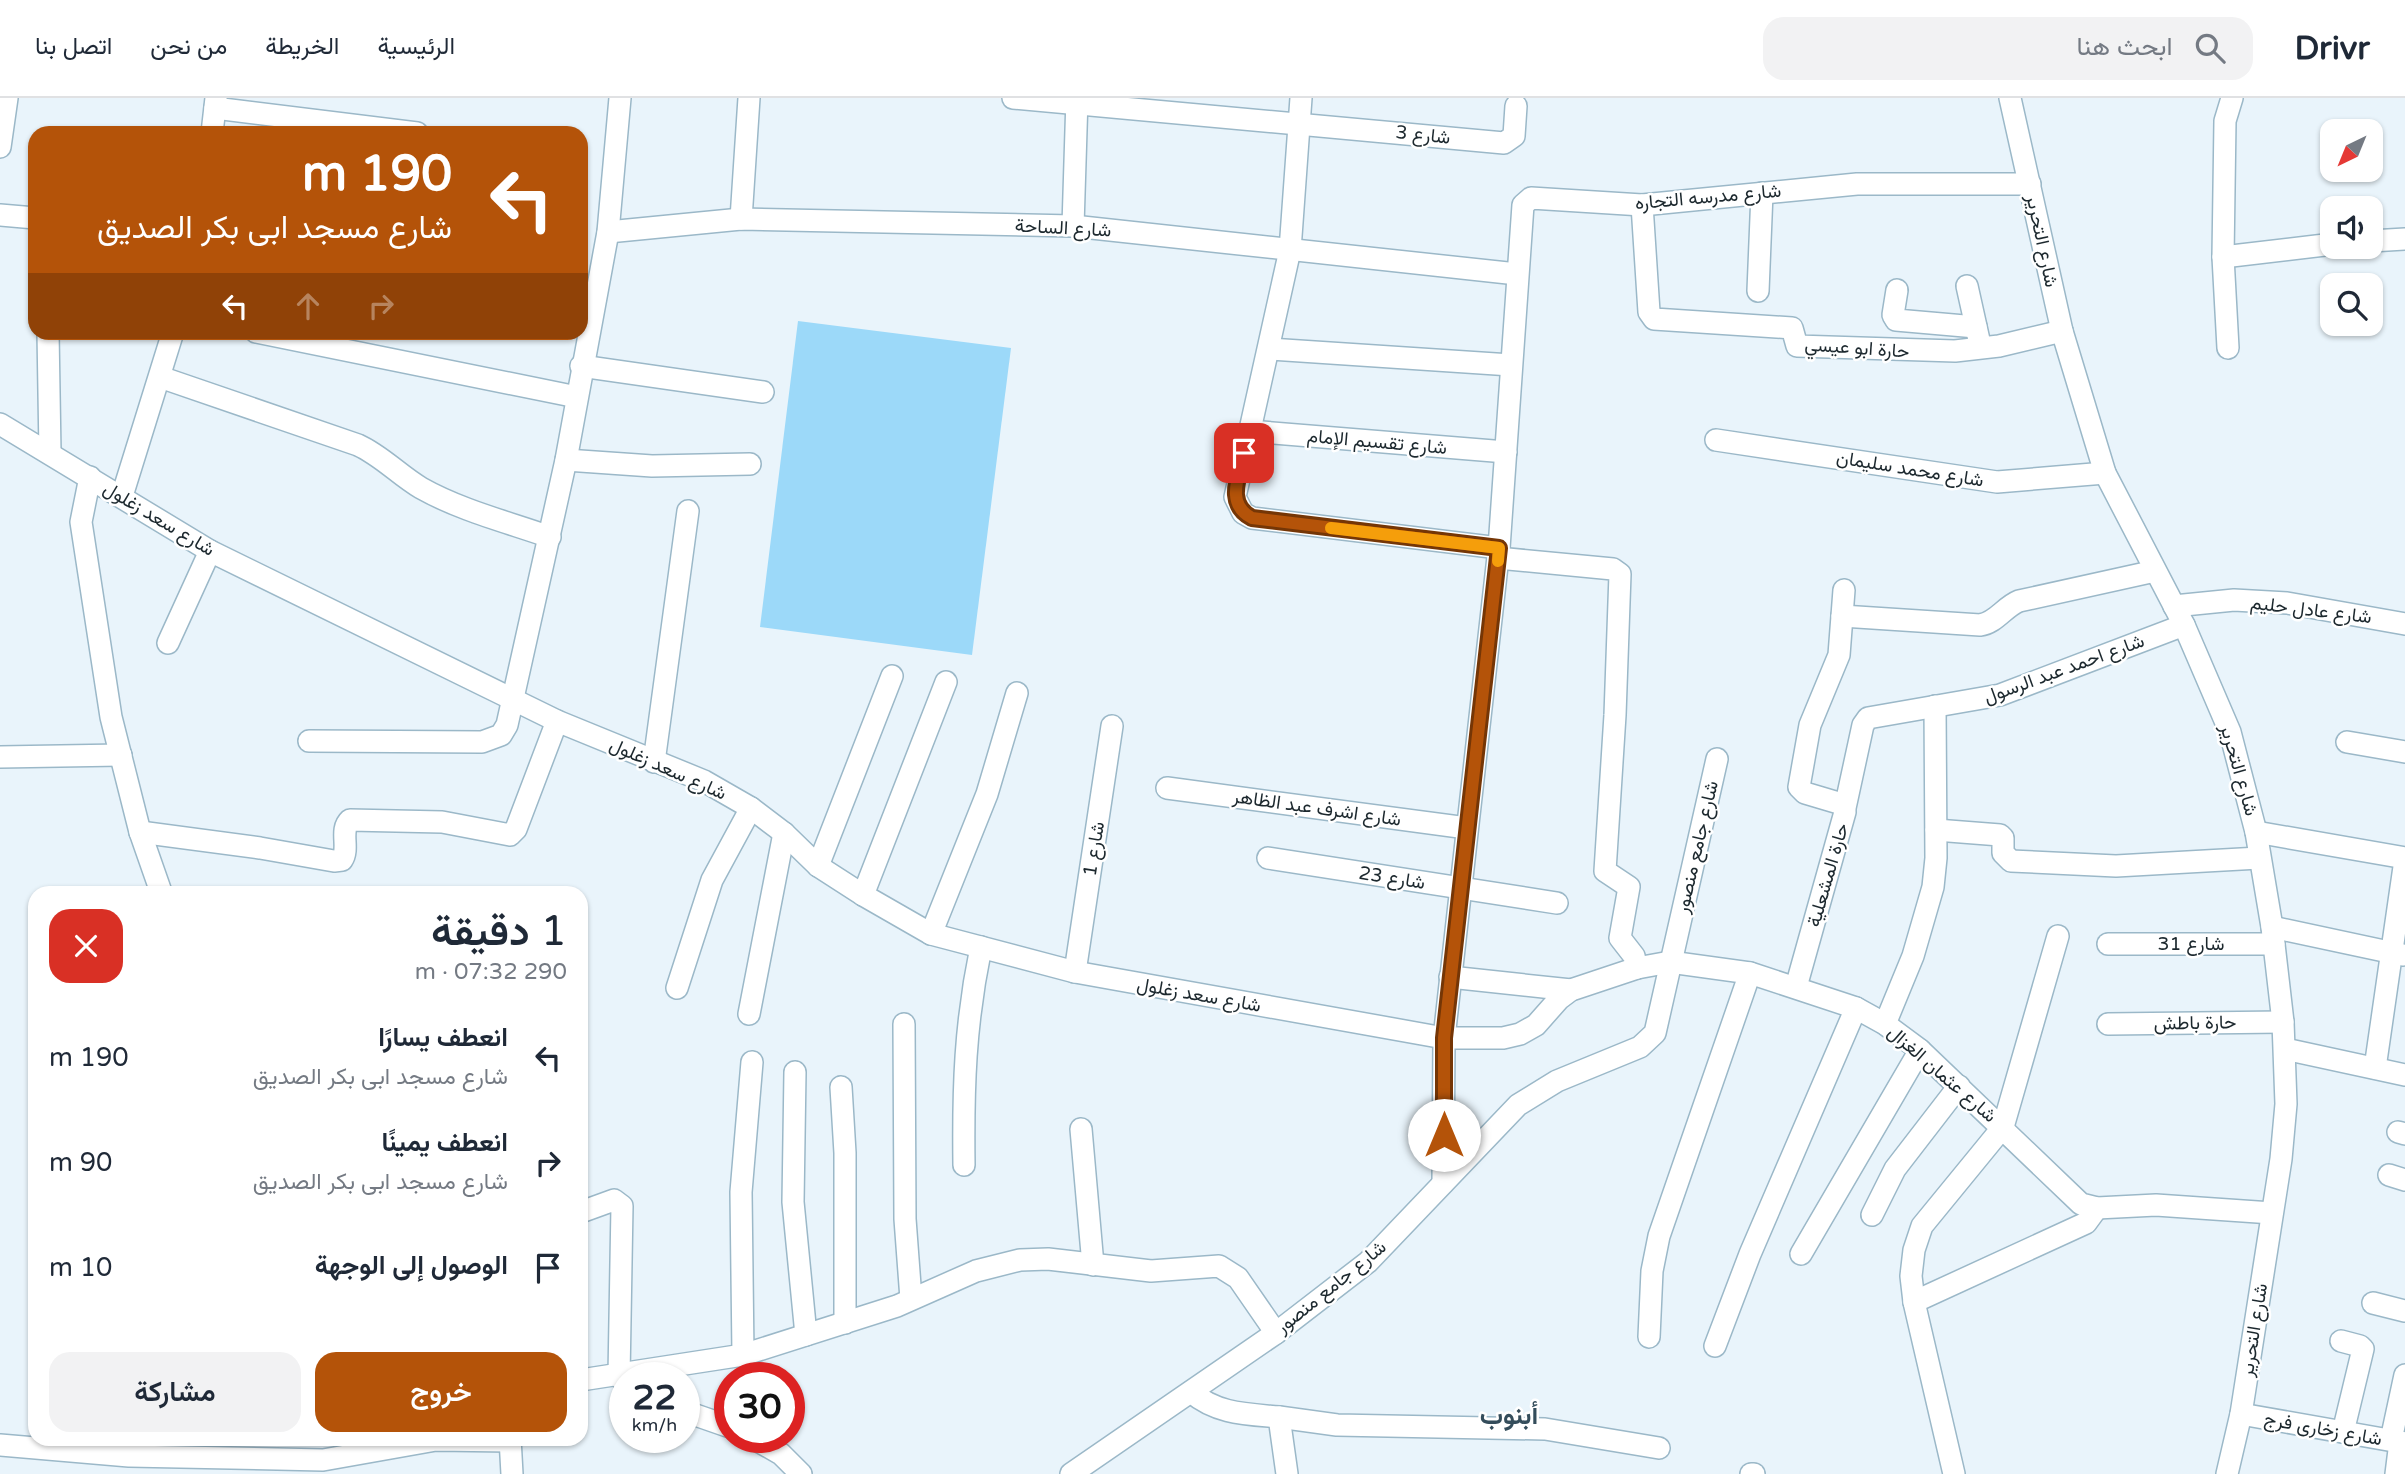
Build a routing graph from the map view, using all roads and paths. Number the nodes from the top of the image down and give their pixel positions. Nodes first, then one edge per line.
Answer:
1 (7, 98) edge
2 (620, 98) edge
3 (749, 98) edge
4 (1013, 98) edge
5 (1301, 98) edge
6 (2010, 98) edge
7 (2232, 98) edge
8 (1077, 100) edge
9 (215, 103) edge
10 (1516, 106) dead end
11 (1300, 122) junction
12 (213, 126) edge
13 (370, 126) edge
14 (0, 147) edge
15 (2030, 184) junction
16 (1762, 193) junction
17 (1642, 205) junction
18 (0, 215) edge
19 (28, 217) edge
20 (741, 219) junction
21 (1073, 226) junction
22 (608, 232) junction
23 (2405, 239) edge
24 (2383, 240) edge
25 (2320, 246) edge
26 (1290, 250) junction
27 (2223, 257) junction
28 (590, 271) edge
29 (1517, 274) junction
30 (1967, 286) dead end
31 (1897, 290) dead end
32 (1758, 291) dead end
33 (588, 295) edge
34 (1976, 327) junction
35 (2062, 331) junction
36 (48, 340) edge
37 (171, 340) edge
38 (296, 340) edge
39 (584, 340) edge
40 (2228, 348) dead end
41 (1269, 349) junction
42 (1980, 349) junction
43 (1511, 365) junction
44 (582, 366) junction
45 (160, 377) junction
46 (763, 392) dead end
47 (577, 397) junction
48 (0, 424) edge
49 (1249, 431) junction
50 (1716, 440) dead end
51 (1506, 452) junction
52 (50, 453) junction
53 (566, 460) junction
54 (750, 464) dead end
55 (2105, 473) junction
56 (90, 477) junction
57 (122, 496) junction
58 (688, 511) dead end
59 (550, 537) junction
60 (210, 551) junction
61 (1499, 553) junction
62 (2155, 571) junction
63 (1844, 590) dead end
64 (2179, 615) junction
65 (1842, 616) junction
66 (2405, 624) edge
67 (168, 643) dead end
68 (892, 676) dead end
69 (946, 682) dead end
70 (1017, 693) dead end
71 (512, 699) junction
72 (1935, 706) junction
73 (557, 721) junction
74 (1112, 726) dead end
75 (309, 741) dead end
76 (2347, 742) dead end
77 (2405, 752) edge
78 (121, 755) junction
79 (0, 757) edge
80 (1717, 759) dead end
81 (654, 762) junction
82 (1167, 788) dead end
83 (751, 808) junction
84 (1845, 808) junction
85 (1467, 828) junction
86 (1936, 830) junction
87 (140, 832) junction
88 (2256, 832) junction
89 (784, 833) junction
90 (1268, 858) dead end
91 (2259, 858) junction
92 (2405, 859) edge
93 (818, 866) junction
94 (159, 886) edge
95 (1461, 888) junction
96 (863, 895) junction
97 (1557, 903) dead end
98 (931, 934) junction
99 (2273, 935) junction
100 (2058, 936) dead end
101 (2108, 944) dead end
102 (981, 947) junction
103 (2398, 954) edge
104 (1670, 962) junction
105 (1637, 968) junction
106 (1075, 972) junction
107 (1751, 973) junction
108 (1450, 977) junction
109 (1796, 987) junction
110 (677, 988) dead end
111 (1571, 990) junction
112 (1856, 1008) junction
113 (749, 1014) dead end
114 (2283, 1022) junction
115 (904, 1024) dead end
116 (1885, 1024) junction
117 (2108, 1024) dead end
118 (1444, 1038) junction
119 (2285, 1049) junction
120 (1920, 1050) junction
121 (752, 1062) dead end
122 (2375, 1069) junction
123 (795, 1072) dead end
124 (2405, 1075) edge
125 (1959, 1086) junction
126 (841, 1087) dead end
127 (2003, 1127) junction
128 (1081, 1129) dead end
129 (964, 1165) dead end
130 (1443, 1183) junction
131 (2097, 1208) junction
132 (588, 1209) edge
133 (2272, 1213) junction
134 (1872, 1215) dead end
135 (1801, 1254) dead end
136 (1093, 1265) junction
137 (911, 1299) junction
138 (1914, 1302) junction
139 (2373, 1303) dead end
140 (2405, 1311) edge
141 (845, 1322) junction
142 (1276, 1333) junction
143 (806, 1335) junction
144 (1649, 1337) dead end
145 (2341, 1341) dead end
146 (1715, 1346) dead end
147 (743, 1355) junction
148 (622, 1362) edge
149 (690, 1362) edge
150 (2405, 1375) edge
151 (588, 1380) edge
152 (609, 1380) edge
153 (1191, 1392) junction
154 (2241, 1415) junction
155 (1279, 1417) junction
156 (2343, 1432) junction
157 (2399, 1442) edge
158 (0, 1445) edge
159 (402, 1446) edge
160 (510, 1446) edge
161 (1659, 1448) dead end
162 (779, 1453) edge
163 (127, 1465) edge
164 (512, 1474) edge
165 (801, 1474) edge
166 (1071, 1474) edge
167 (1287, 1474) edge
168 (1954, 1474) edge
169 (2227, 1474) edge
170 (2396, 1474) edge

1 - 14 street
2 - 22 street
3 - 20 street
4 - 8 street
5 - 11 street
6 - 15 street, شارع التحرير
7 - 27 street
8 - 11 street
8 - 21 street
9 - 12 street
9 - 13 street
10 - 11 street, شارع 3
11 - 26 street
15 - 16 street, شارع مدرسه التجاره
15 - 35 street, شارع التحرير
16 - 17 street, شارع مدرسه التجاره
16 - 32 street
17 - 29 street, شارع مدرسه التجاره
17 - 42 street, حارة ابو عيسي
18 - 19 street
20 - 21 street, شارع الساحة
20 - 22 street, شارع الساحة
21 - 26 street, شارع الساحة
22 - 28 street
23 - 24 street
25 - 27 street
26 - 29 street, شارع الساحة
26 - 41 street
27 - 40 street
28 - 33 street
29 - 43 street, شارع مدرسه التجاره
30 - 34 street
31 - 34 street
34 - 42 street
35 - 42 street, حارة ابو عيسي
35 - 55 street, شارع التحرير
36 - 52 street
37 - 45 street
38 - 47 street
39 - 44 street
41 - 43 street
41 - 49 street
43 - 51 street, شارع مدرسه التجاره
44 - 46 street
44 - 47 street
45 - 57 street
45 - 59 street
47 - 53 street
48 - 52 street, شارع سعد زغلول
49 - 51 street, شارع تقسيم الإمام
49 - 61 street
50 - 55 street, شارع محمد سليمان
51 - 61 street, شارع مدرسه التجاره
52 - 56 street, شارع سعد زغلول
53 - 54 street
53 - 59 street
55 - 62 street, شارع التحرير
56 - 57 street, شارع سعد زغلول
56 - 78 street
57 - 60 street, شارع سعد زغلول
58 - 81 street
59 - 71 street
60 - 67 street
60 - 71 street, شارع سعد زغلول
61 - 85 street, شارع مدرسه التجاره
61 - 105 street
62 - 64 street, شارع التحرير
62 - 65 street
63 - 65 street, حارة المشعلية
64 - 66 street, شارع عادل حليم
64 - 72 street, شارع احمد عبد الرسول
64 - 88 street, شارع التحرير
65 - 84 street, حارة المشعلية
68 - 93 street
69 - 96 street
70 - 98 street
71 - 73 street, شارع سعد زغلول
71 - 75 street
72 - 84 street, شارع احمد عبد الرسول
72 - 86 street
73 - 81 street, شارع سعد زغلول
73 - 87 street
74 - 106 street, شارع 1
76 - 77 street
78 - 79 street
78 - 87 street
80 - 104 street, شارع جامع منصور
81 - 83 street, شارع سعد زغلول
82 - 85 street, شارع اشرف عبد الظاهر
83 - 89 street, شارع سعد زغلول
83 - 110 street
84 - 109 street, حارة المشعلية
85 - 95 street, شارع مدرسه التجاره
86 - 91 street
86 - 116 street
87 - 94 street
88 - 91 street, شارع التحرير
88 - 92 street
89 - 93 street, شارع سعد زغلول
89 - 113 street
90 - 95 street, شارع 23
91 - 99 street, شارع التحرير
92 - 103 street
93 - 96 street, شارع سعد زغلول
95 - 97 street, شارع 23
95 - 108 street, شارع مدرسه التجاره
96 - 98 street, شارع سعد زغلول
98 - 102 street, شارع سعد زغلول
99 - 101 street, شارع 31
99 - 103 street, شارع 31
99 - 114 street, شارع التحرير
100 - 127 street
102 - 106 street, شارع سعد زغلول
102 - 129 street
103 - 122 street
104 - 105 street, شارع عثمان الغزال
104 - 107 street, شارع عثمان الغزال
104 - 130 street, شارع جامع منصور
105 - 111 street, شارع عثمان الغزال
106 - 118 street, شارع سعد زغلول
107 - 109 street, شارع عثمان الغزال
107 - 144 street
108 - 111 street
108 - 118 street, شارع مدرسه التجاره
109 - 112 street, شارع عثمان الغزال
111 - 118 street, شارع عثمان الغزال
112 - 116 street, شارع عثمان الغزال
112 - 146 street
114 - 117 street, حارة باطش
114 - 119 street, شارع التحرير
115 - 137 street
116 - 120 street, شارع عثمان الغزال
118 - 130 street, شارع مدرسه التجاره
119 - 122 street
119 - 133 street, شارع التحرير
120 - 125 street, شارع عثمان الغزال
120 - 135 street
121 - 147 street
122 - 124 street
123 - 143 street
125 - 127 street, شارع عثمان الغزال
125 - 134 street
126 - 141 street
127 - 131 street, شارع عثمان الغزال
127 - 138 street
128 - 136 street
130 - 142 street, شارع جامع منصور
131 - 133 street
131 - 138 street
132 - 148 street
133 - 154 street, شارع التحرير
136 - 137 street
136 - 142 street
137 - 141 street
138 - 168 street
139 - 140 street
141 - 143 street
142 - 153 street, شارع جامع منصور
143 - 147 street
145 - 156 street
147 - 149 street
150 - 157 street
151 - 152 street
153 - 155 street
153 - 166 street, شارع جامع منصور
154 - 156 street, شارع زخارى فرج
154 - 169 street, شارع التحرير
155 - 161 street
155 - 167 street
156 - 157 street, شارع زخارى فرج
157 - 170 street
158 - 163 street
159 - 163 street
160 - 164 street
162 - 165 street

